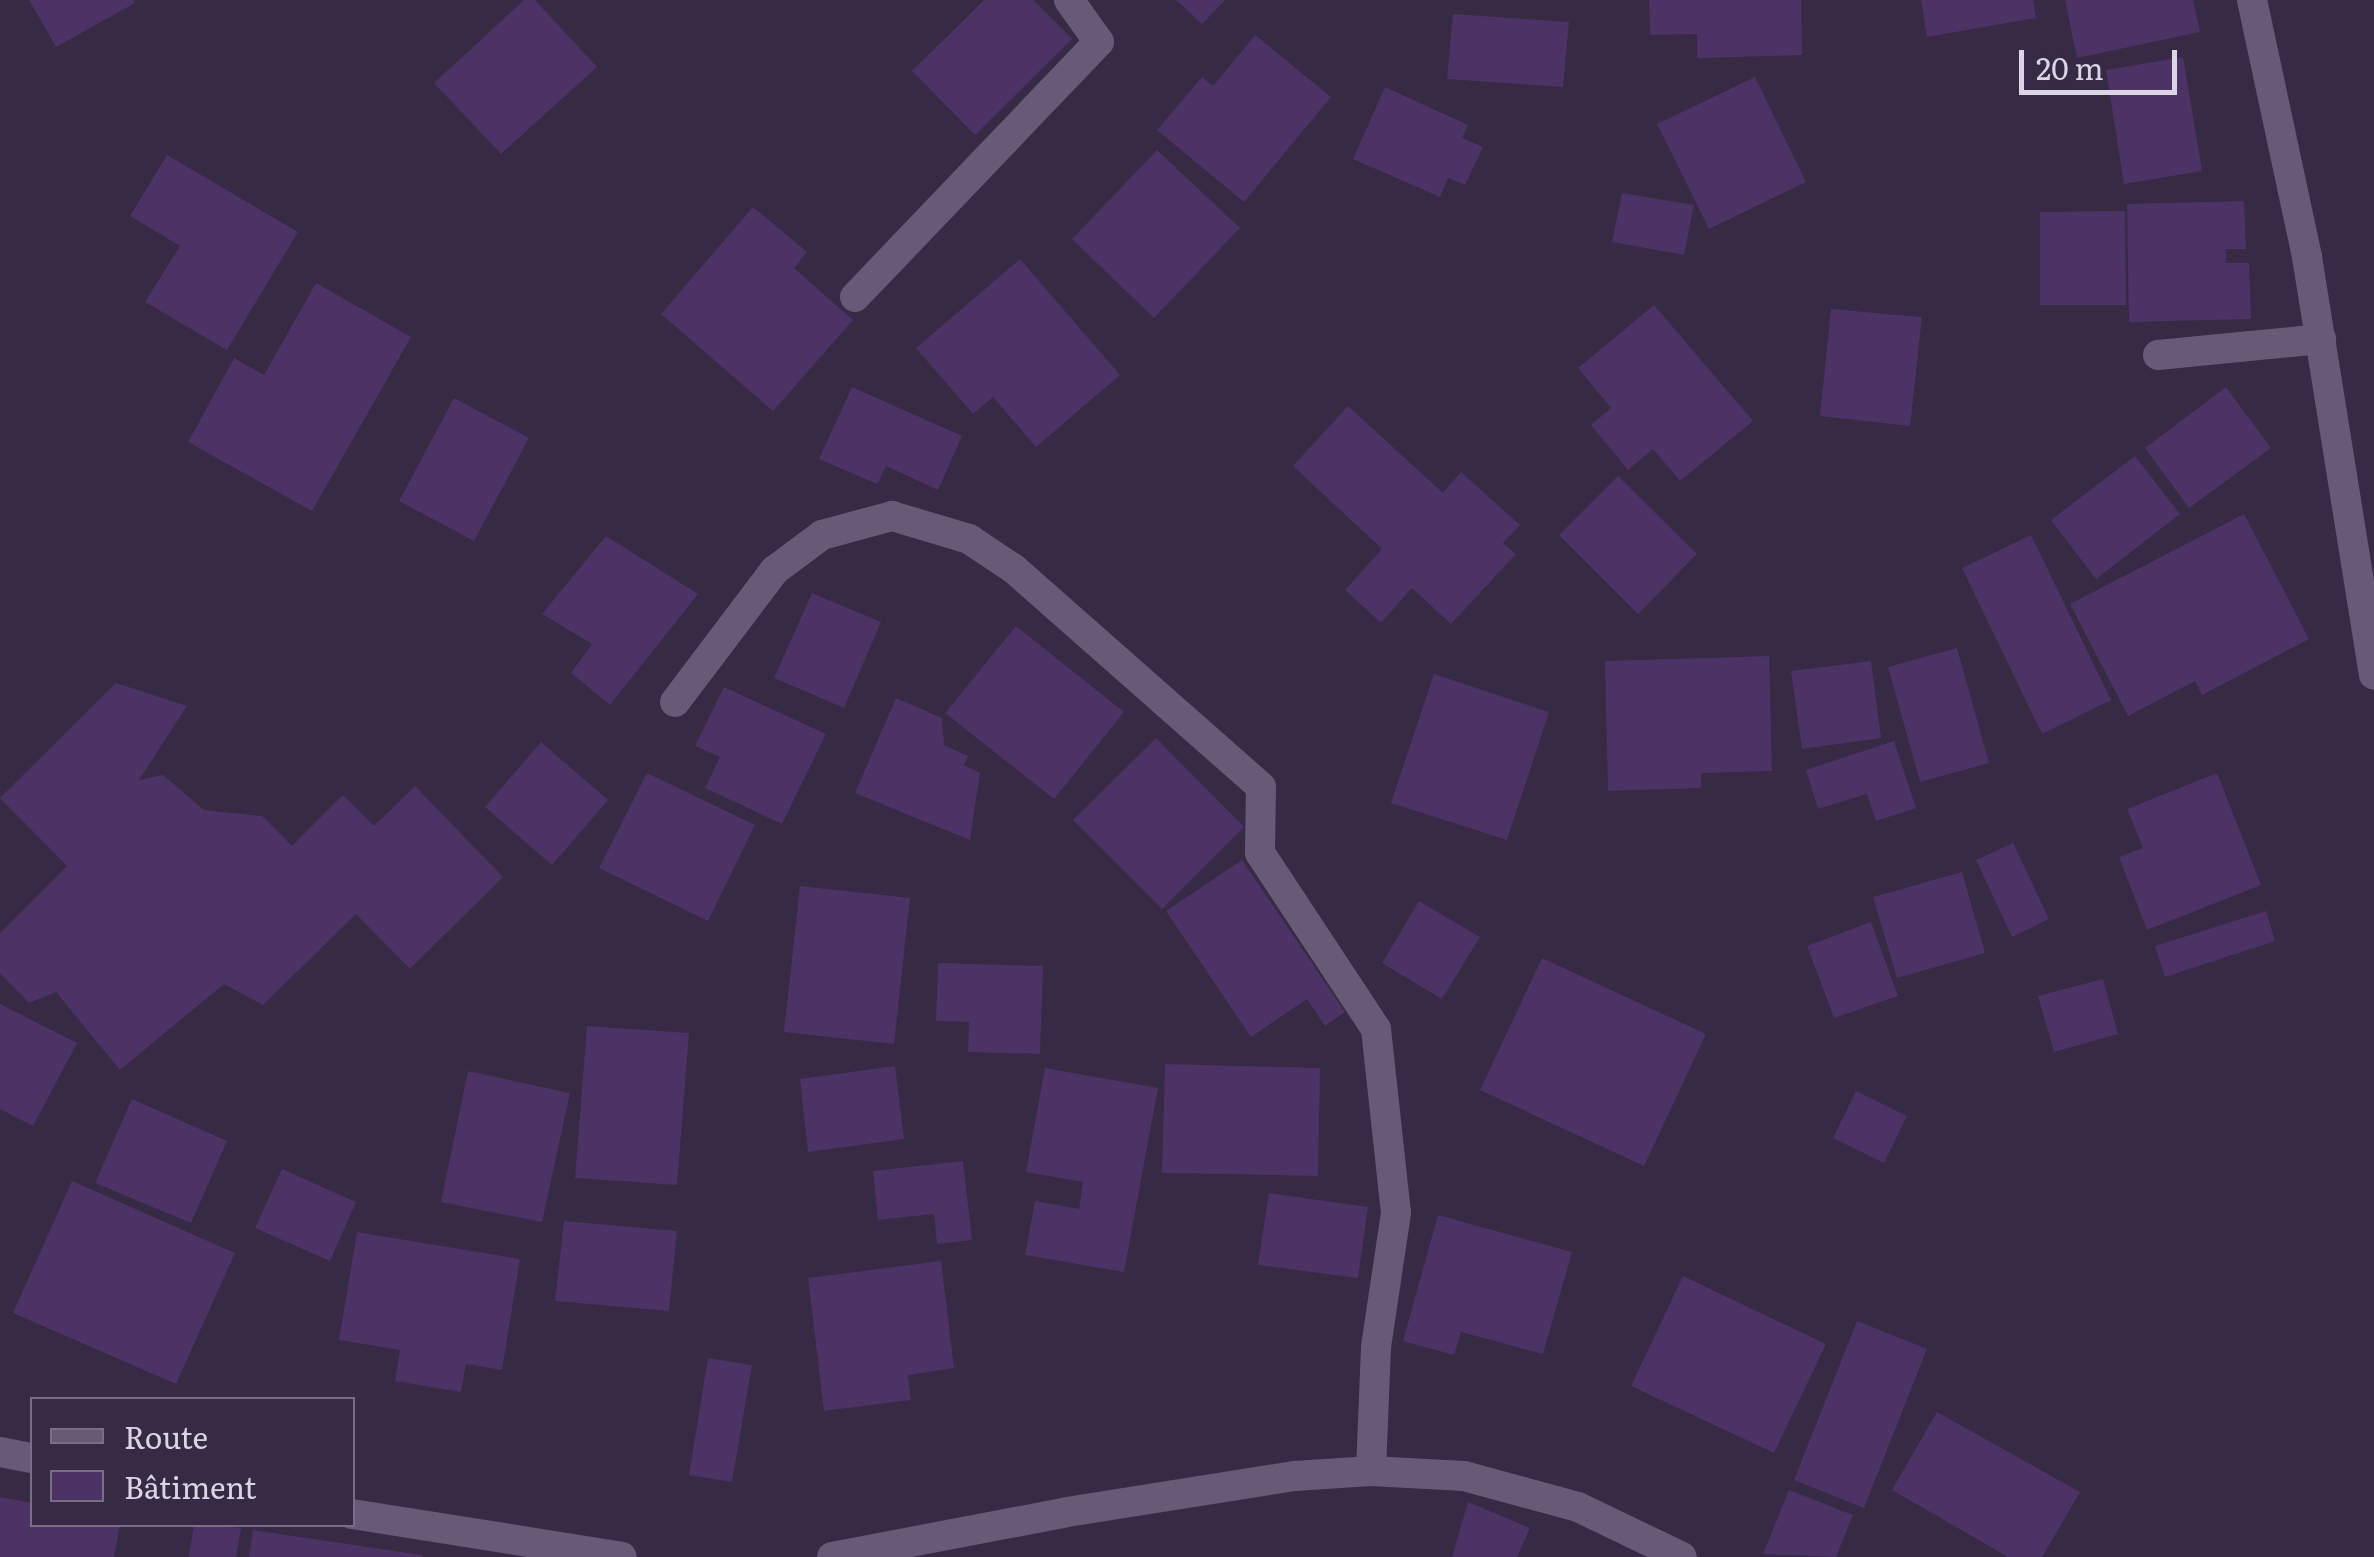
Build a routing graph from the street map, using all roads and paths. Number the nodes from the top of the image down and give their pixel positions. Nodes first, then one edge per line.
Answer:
1 (1069, 0) edge
2 (2252, 0) edge
3 (855, 297) dead end
4 (2321, 339) junction
5 (2158, 356) dead end
6 (2374, 675) edge
7 (675, 702) dead end
8 (0, 1452) edge
9 (30, 1458) edge
10 (1371, 1471) junction
11 (355, 1514) edge
12 (622, 1557) edge
13 (832, 1557) edge
14 (1682, 1557) edge

1 - 3 street
2 - 4 street
4 - 5 street
4 - 6 street
7 - 10 street
8 - 9 street
10 - 13 street
10 - 14 street
11 - 12 street

